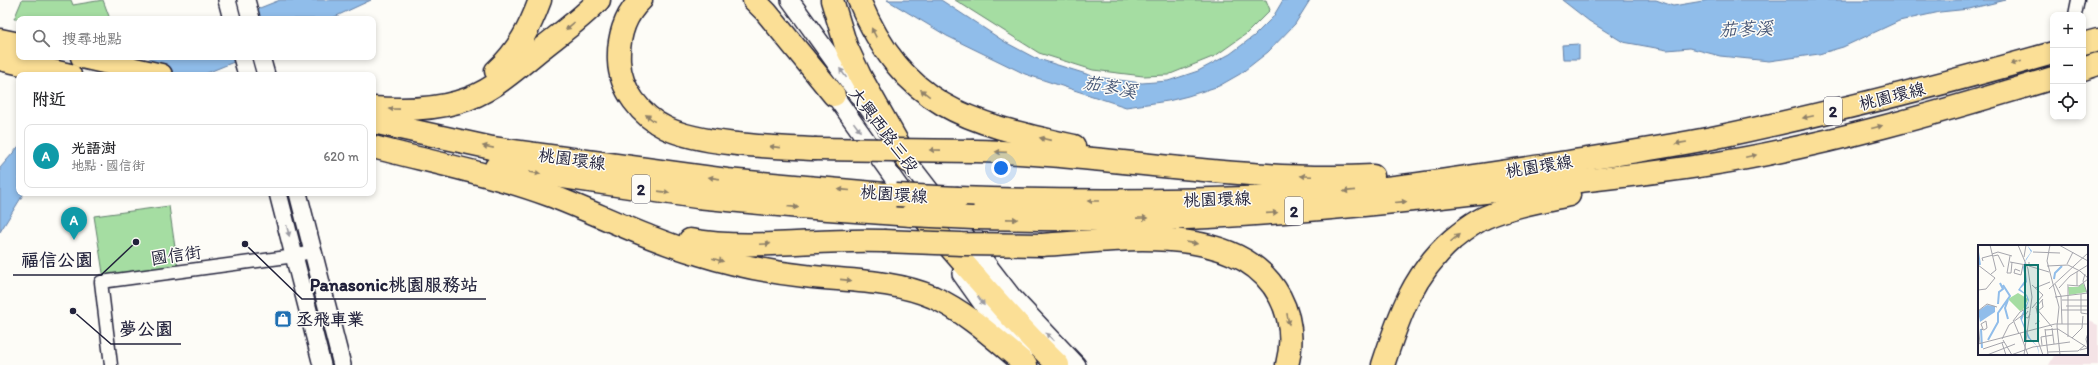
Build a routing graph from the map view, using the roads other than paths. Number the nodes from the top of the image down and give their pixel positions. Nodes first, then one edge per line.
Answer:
1 (540, 0) edge
2 (600, 0) edge
3 (641, 0) edge
4 (754, 0) edge
5 (766, 0) edge
6 (790, 0) edge
7 (832, 0) edge
8 (859, 0) edge
9 (0, 40) edge
10 (2098, 40) edge
11 (16, 43) edge
12 (2086, 43) edge
13 (2050, 54) edge
14 (0, 59) edge
15 (95, 60) edge
16 (262, 60) edge
17 (2098, 64) edge
18 (2086, 68) edge
19 (57, 72) edge
20 (148, 72) edge
21 (265, 72) edge
22 (2050, 79) edge
23 (834, 95) junction
24 (376, 108) edge
25 (416, 108) junction
26 (376, 123) edge
27 (376, 147) edge
28 (376, 147) edge
29 (908, 161) junction
30 (1526, 168) junction
31 (1208, 169) junction
32 (1615, 181) junction
33 (279, 196) edge
34 (299, 196) edge
35 (906, 204) junction
36 (590, 212) junction
37 (313, 251) junction
38 (295, 256) junction
39 (1428, 266) junction
40 (111, 365) edge
41 (322, 365) edge
42 (342, 365) edge
43 (1026, 365) edge
44 (1033, 365) edge
45 (1058, 365) edge
46 (1077, 365) edge
47 (1287, 365) edge
48 (1383, 365) edge
49 (1394, 365) edge

1 - 25 highway
2 -> 25 highway
31 -> 3 highway, bridge
4 - 23 highway
5 - 23 street, 大興西路三段
29 -> 6 street, 大興西路三段
7 - 29 highway
31 -> 8 highway
9 - 11 highway
10 - 12 highway
13 -> 30 highway, 桃園環線 / 2
14 - 19 highway
15 - 20 highway
16 - 21 street
17 - 18 highway
32 -> 22 highway, 桃園環線 / 2
23 -> 35 street, 大興西路三段
25 -> 24 highway
35 -> 26 highway, 桃園環線 / 2
27 -> 35 highway, 桃園環線 / 2
28 - 36 highway
46 -> 29 street, 大興西路三段
30 -> 31 highway
30 -> 35 highway, 桃園環線 / 2, bridge
35 -> 32 highway, 桃園環線 / 2, bridge
39 -> 32 highway
33 -> 38 street
34 - 37 street
35 -> 44 street, 大興西路三段
35 - 45 highway
36 -> 43 highway
36 -> 47 highway, bridge
37 - 38 street, 國信街
37 - 42 street
38 - 40 street, 國信街
38 - 41 street
39 - 48 highway
39 - 49 highway

